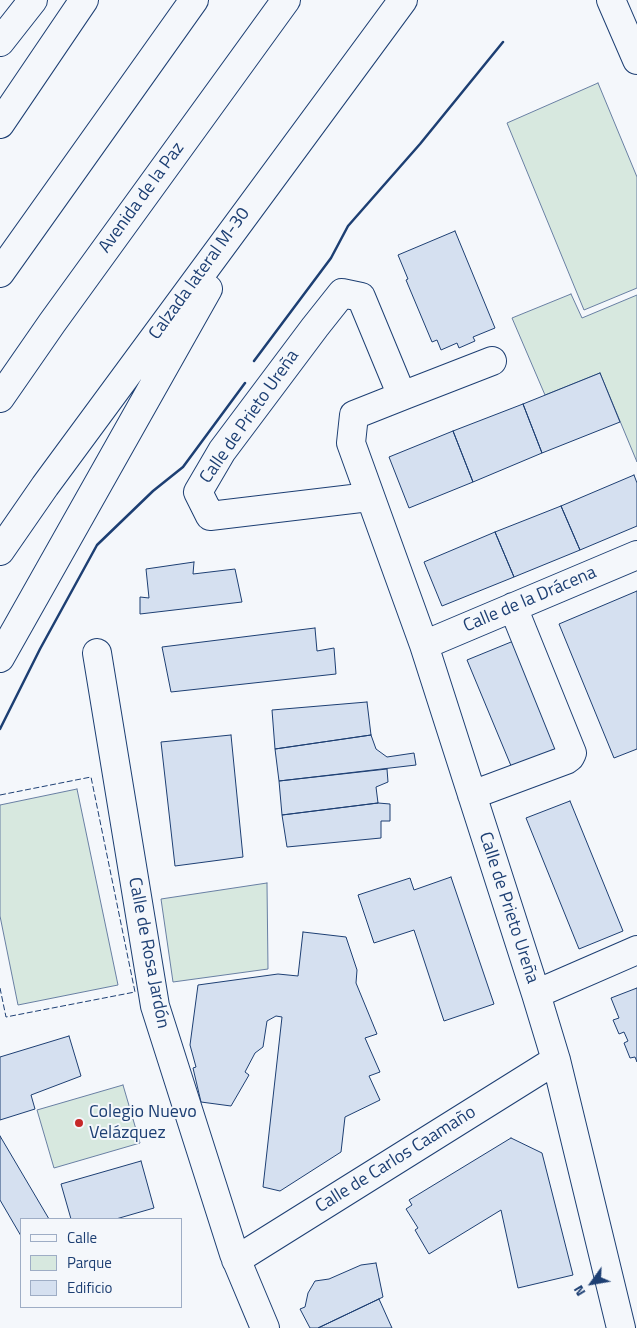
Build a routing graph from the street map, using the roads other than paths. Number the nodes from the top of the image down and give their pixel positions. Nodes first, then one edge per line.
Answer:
1 (33, 0) edge
2 (84, 0) edge
3 (194, 0) edge
4 (286, 0) edge
5 (403, 0) edge
6 (611, 0) edge
7 (0, 42) edge
8 (637, 60) edge
9 (0, 124) edge
10 (269, 181) junction
11 (0, 273) edge
12 (492, 361) dead end
13 (402, 396) junction
14 (0, 398) edge
15 (369, 497) junction
16 (0, 551) edge
17 (637, 555) edge
18 (513, 607) junction
19 (424, 645) junction
20 (97, 653) dead end
21 (0, 658) edge
22 (472, 795) junction
23 (637, 950) edge
24 (536, 994) junction
25 (556, 1060) junction
26 (236, 1259) junction
27 (265, 1328) edge
28 (621, 1328) edge

1 - 7 main road
2 - 9 main road
3 - 11 main road
4 - 14 main road, Avenida de la Paz
5 - 10 main road, Calzada lateral M-30
6 - 8 main road
10 - 16 main road, Calzada lateral M-30
10 - 21 main road
12 - 13 main road, Calle de Prieto Ureña
13 - 15 main road, Calle de Prieto Ureña
13 - 15 main road, Calle de Prieto Ureña
15 - 19 main road, Calle de Prieto Ureña
17 - 18 main road, Calle de la Drácena
18 - 19 main road, Calle de la Drácena
18 - 22 main road
19 - 22 main road, Calle de Prieto Ureña
20 - 26 main road, Calle de Rosa Jardón
22 - 24 main road, Calle de Prieto Ureña
23 - 24 main road
24 - 25 main road, Calle de Prieto Ureña
25 - 26 main road, Calle de Carlos Caamaño
25 - 28 main road, Calle de Prieto Ureña
26 - 27 main road, Calle de Rosa Jardón

